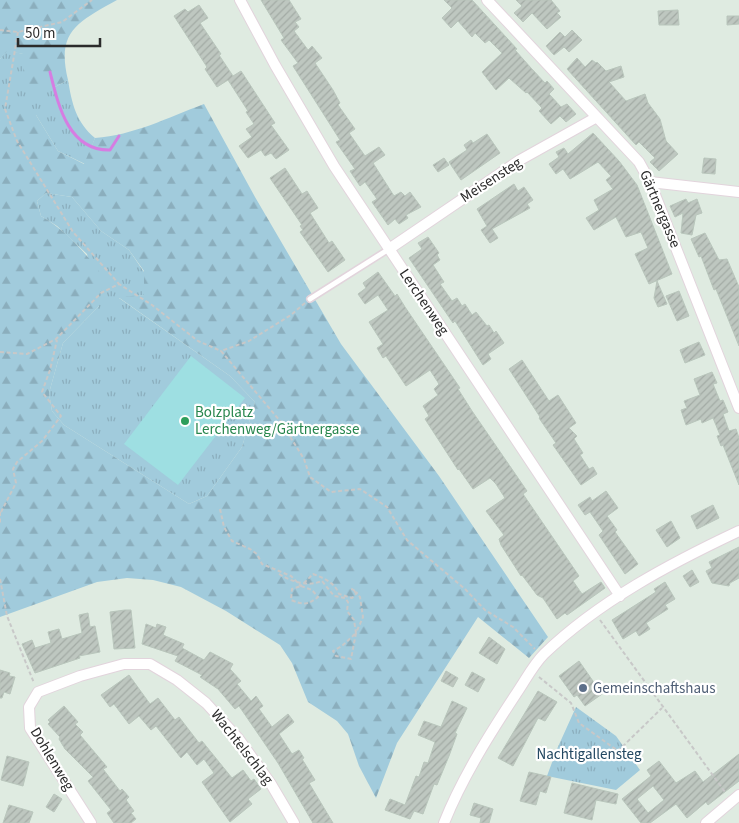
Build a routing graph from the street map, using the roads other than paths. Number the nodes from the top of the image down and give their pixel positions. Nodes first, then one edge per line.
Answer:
1 (240, 0) edge
2 (487, 0) edge
3 (597, 117) junction
4 (650, 182) junction
5 (739, 192) edge
6 (389, 249) junction
7 (310, 299) road end
8 (739, 408) edge
9 (739, 531) edge
10 (620, 596) junction
11 (38, 692) joint
12 (735, 798) edge
13 (91, 823) edge
14 (294, 823) edge
15 (444, 823) edge
16 (706, 823) edge

1 - 6 street, Lerchenweg
2 - 3 street, Gärtnergasse
3 - 4 street, Gärtnergasse
3 - 6 street, Meisensteg
4 - 5 street
4 - 8 street, Gärtnergasse
6 - 7 lane
6 - 10 street, Lerchenweg
9 - 10 street
10 - 15 street
11 - 13 street, Dohlenweg
11 - 14 street, Wachtelschlag
12 - 16 street

